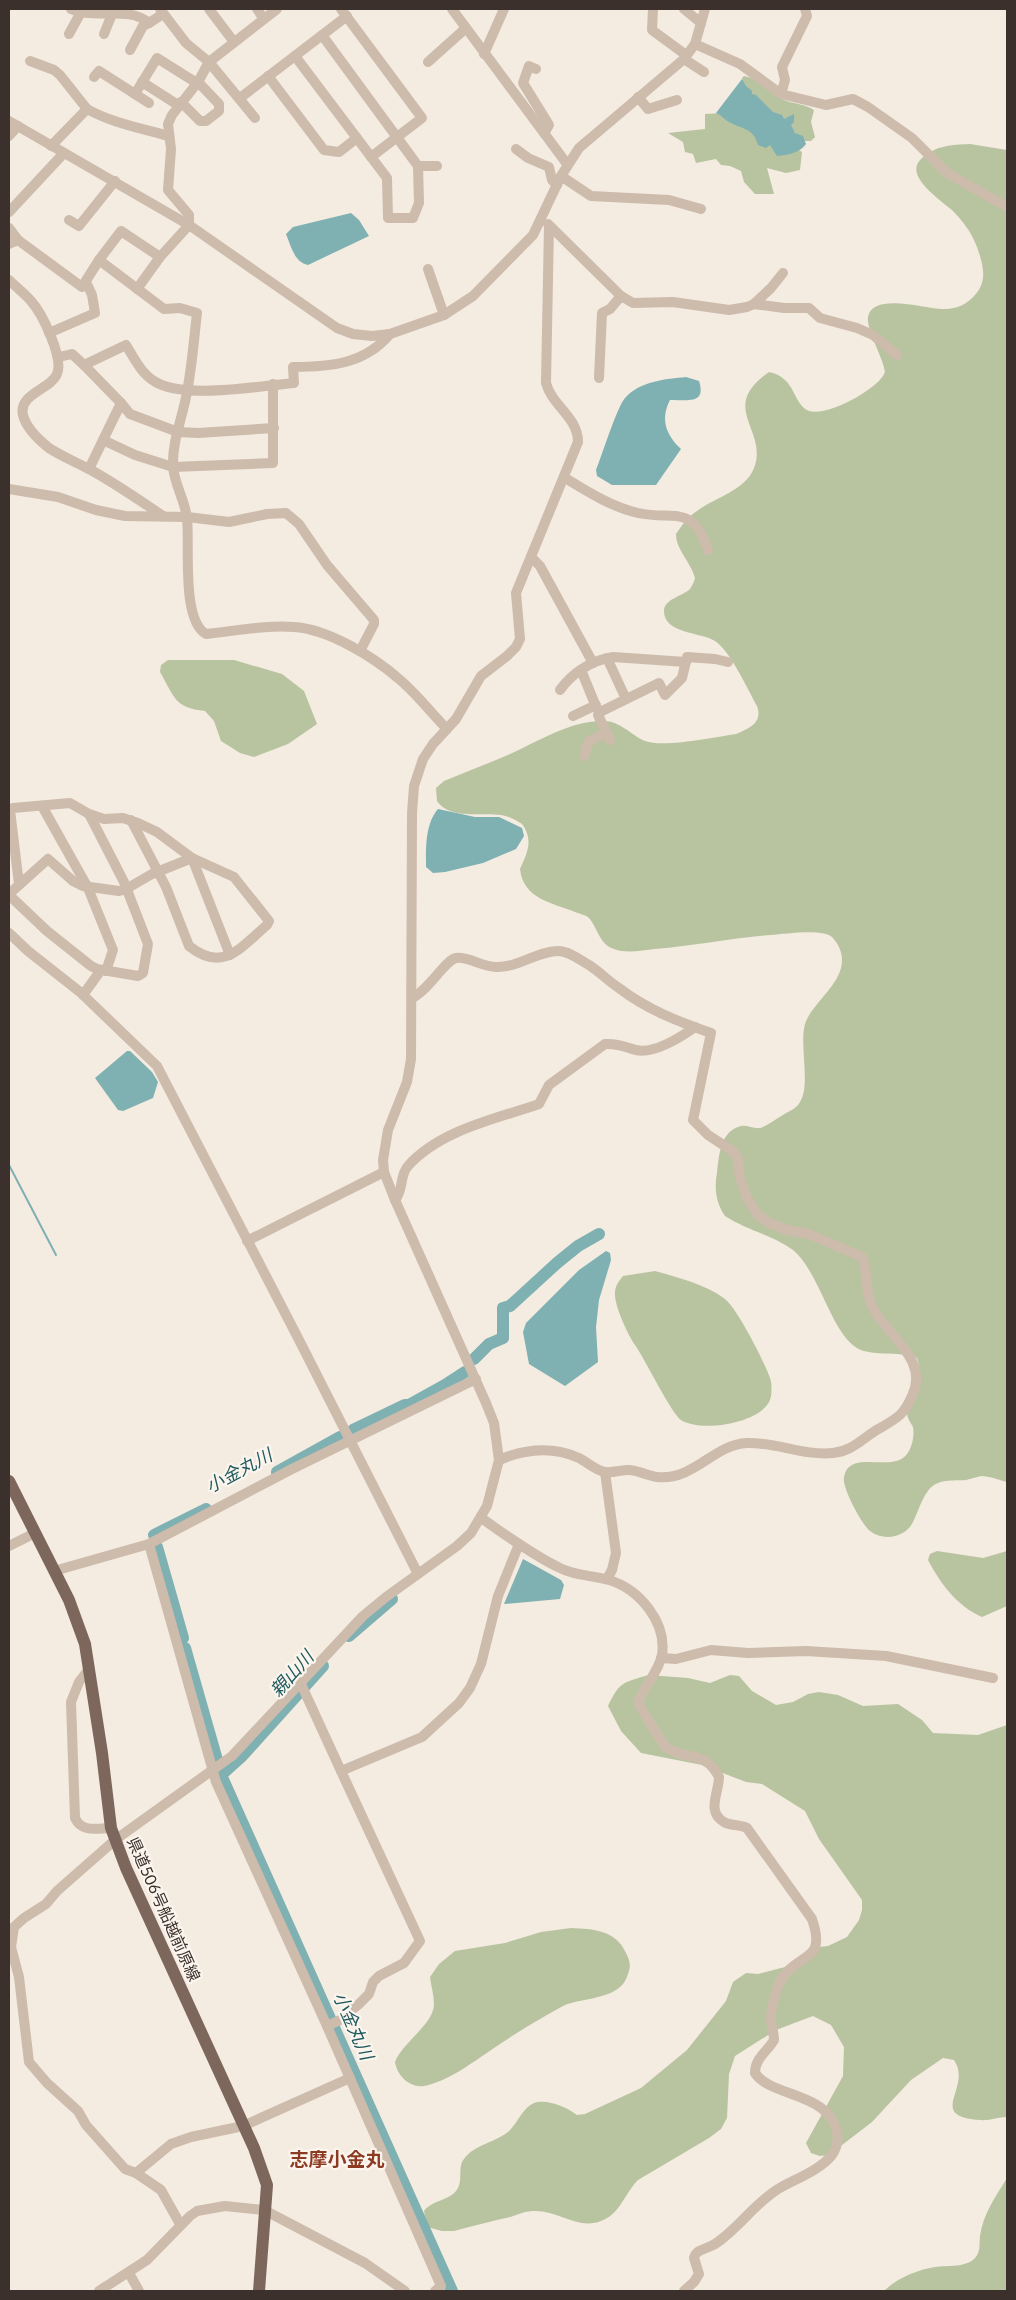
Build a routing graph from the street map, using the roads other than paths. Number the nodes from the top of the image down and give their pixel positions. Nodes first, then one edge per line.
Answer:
1 (209, 9) edge
2 (256, 9) edge
3 (277, 9) edge
4 (452, 9) edge
5 (504, 9) edge
6 (653, 9) edge
7 (684, 9) edge
8 (705, 9) edge
9 (805, 9) edge
10 (76, 11) edge
11 (162, 11) edge
12 (344, 12) edge
13 (112, 14) junction
14 (264, 19) junction
15 (149, 22) junction
16 (701, 22) junction
17 (466, 28) junction
18 (69, 34) dead end
19 (104, 34) dead end
20 (322, 35) junction
21 (234, 42) junction
22 (695, 44) junction
23 (130, 50) dead end
24 (484, 54) junction
25 (295, 56) junction
26 (685, 57) junction
27 (30, 61) dead end
28 (210, 62) junction
29 (428, 62) dead end
30 (536, 69) dead end
31 (704, 72) dead end
32 (268, 76) junction
33 (94, 77) dead end
34 (142, 82) junction
35 (198, 82) junction
36 (135, 94) junction
37 (780, 94) junction
38 (638, 97) junction
39 (240, 98) junction
40 (676, 100) dead end
41 (149, 103) dead end
42 (180, 104) junction
43 (87, 110) junction
44 (255, 118) dead end
45 (13, 124) edge
46 (544, 133) junction
47 (9, 136) edge
48 (168, 136) junction
49 (357, 138) junction
50 (397, 138) junction
51 (51, 146) junction
52 (516, 149) dead end
53 (64, 153) junction
54 (371, 157) junction
55 (568, 164) junction
56 (418, 166) junction
57 (437, 166) dead end
58 (115, 181) junction
59 (559, 181) junction
60 (1007, 207) edge
61 (701, 209) dead end
62 (9, 212) edge
63 (69, 220) dead end
64 (546, 222) junction
65 (189, 225) junction
66 (9, 228) edge
67 (13, 242) edge
68 (160, 257) junction
69 (100, 260) junction
70 (428, 268) dead end
71 (783, 273) dead end
72 (9, 280) edge
73 (86, 282) junction
74 (137, 289) junction
75 (621, 296) junction
76 (754, 304) junction
77 (444, 315) junction
78 (49, 333) junction
79 (390, 334) junction
80 (897, 355) dead end
81 (59, 357) junction
82 (84, 364) junction
83 (599, 378) dead end
84 (273, 384) junction
85 (187, 391) junction
86 (121, 403) junction
87 (274, 428) junction
88 (178, 432) junction
89 (103, 440) junction
90 (173, 467) junction
91 (89, 469) junction
92 (565, 478) junction
93 (9, 489) edge
94 (164, 517) junction
95 (187, 517) junction
96 (708, 550) dead end
97 (532, 557) junction
98 (360, 651) junction
99 (607, 658) junction
100 (686, 662) junction
101 (728, 662) dead end
102 (593, 663) junction
103 (581, 670) junction
104 (560, 690) dead end
105 (626, 699) junction
106 (598, 708) junction
107 (573, 716) dead end
108 (447, 729) junction
109 (584, 756) dead end
110 (42, 806) junction
111 (89, 814) junction
112 (131, 820) junction
113 (192, 858) junction
114 (159, 871) junction
115 (19, 884) junction
116 (88, 888) junction
117 (126, 889) junction
118 (9, 895) edge
119 (9, 933) edge
120 (230, 955) junction
121 (104, 970) junction
122 (83, 995) junction
123 (412, 998) junction
124 (695, 1028) junction
125 (384, 1172) junction
126 (395, 1200) junction
127 (247, 1241) junction
128 (476, 1379) junction
129 (350, 1442) junction
130 (498, 1460) junction
131 (605, 1472) junction
132 (9, 1481) edge
133 (481, 1518) junction
134 (35, 1533) junction
135 (149, 1544) junction
136 (519, 1544) junction
137 (9, 1546) edge
138 (54, 1571) junction
139 (418, 1574) junction
140 (607, 1580) junction
141 (661, 1658) junction
142 (89, 1669) junction
143 (994, 1678) dead end
144 (302, 1687) junction
145 (214, 1770) junction
146 (340, 1771) junction
147 (111, 1828) junction
148 (115, 1840) junction
149 (327, 2026) junction
150 (350, 2078) junction
151 (243, 2126) junction
152 (136, 2173) junction
153 (264, 2210) junction
154 (180, 2224) junction
155 (129, 2273) junction
156 (103, 2290) edge
157 (440, 2290) edge
158 (139, 2291) edge
159 (259, 2291) edge
160 (405, 2291) edge
161 (684, 2291) edge

1 - 21 street
2 - 14 street
3 - 14 street
4 - 17 street
5 - 24 street
6 - 26 street
7 - 16 street
8 - 16 street
9 - 37 street
10 - 13 street
10 - 18 street
11 - 15 street
11 - 28 street
12 - 20 street
12 - 50 street
13 - 15 street
13 - 19 street
14 - 21 street
15 - 23 street
16 - 22 street
17 - 24 street
17 - 29 street
20 - 25 street
20 - 50 street
21 - 28 street
22 - 26 street
22 - 37 street
24 - 46 street
25 - 32 street
25 - 49 street
26 - 31 street
26 - 38 street
27 - 43 street
28 - 35 street
28 - 39 street
30 - 46 street
32 - 39 street
32 - 49 street
33 - 36 street
34 - 35 street
34 - 36 street
34 - 42 street
35 - 42 street
35 - 42 street
36 - 41 street
37 - 60 street
38 - 40 street
38 - 55 street
39 - 44 street
42 - 48 street
43 - 48 street
43 - 51 street
45 - 47 street
45 - 51 street
46 - 55 street
48 - 65 street
49 - 54 street
50 - 54 street
50 - 56 street
51 - 53 street
52 - 59 street
53 - 58 street
53 - 62 street
54 - 56 street
55 - 59 street
56 - 57 street
58 - 63 street
58 - 65 street
59 - 61 street
59 - 64 street
64 - 75 street
64 - 77 street
64 - 92 street
65 - 68 street
65 - 79 street
66 - 67 street
67 - 73 street
68 - 69 street
68 - 74 street
69 - 73 street
69 - 74 street
70 - 77 street
71 - 76 street
72 - 78 street
73 - 78 street
74 - 85 street
75 - 76 street
75 - 83 street
76 - 80 street
77 - 79 street
78 - 81 street
79 - 84 street
81 - 82 street
81 - 91 street
82 - 85 street
82 - 86 street
84 - 85 street
84 - 87 street
85 - 88 street
86 - 88 street
86 - 89 street
87 - 88 street
87 - 90 street
88 - 90 street
89 - 90 street
89 - 91 street
90 - 95 street
91 - 94 street
92 - 96 street
92 - 97 street
93 - 94 street
94 - 95 street
95 - 98 street
95 - 98 street
97 - 102 street
97 - 108 street
98 - 108 street
99 - 100 street
99 - 102 street
99 - 105 street
100 - 101 street
100 - 105 street
102 - 103 street
103 - 104 street
103 - 106 street
105 - 106 street
106 - 107 street
106 - 109 street
108 - 123 street
110 - 111 street
110 - 115 street
110 - 116 street
111 - 112 street
111 - 117 street
112 - 113 street
112 - 114 street
113 - 114 street
113 - 120 street
113 - 120 street
114 - 117 street
114 - 120 street
115 - 116 street
115 - 118 street
116 - 117 street
116 - 121 street
117 - 121 street
118 - 121 street
119 - 122 street
121 - 122 street
122 - 127 street
123 - 124 street
123 - 125 street
124 - 126 street
124 - 131 street
125 - 126 street
125 - 127 street
126 - 128 street
127 - 129 street
128 - 129 street
128 - 130 street
129 - 135 street
129 - 139 street
130 - 131 street
130 - 133 street
131 - 140 street
132 - 134 main road, 県道506号船越前原線
133 - 136 street
133 - 139 street
134 - 137 street
134 - 138 main road, 県道506号船越前原線
135 - 138 street
135 - 145 street
136 - 140 street
136 - 146 street
138 - 142 main road, 県道506号船越前原線
139 - 144 street
140 - 141 street
141 - 143 street
141 - 161 street
142 - 147 main road, 県道506号船越前原線
142 - 147 street
144 - 145 street
144 - 146 street
145 - 148 street
145 - 149 street
146 - 149 street
147 - 148 main road, 県道506号船越前原線
148 - 151 main road, 県道506号船越前原線
148 - 152 street
149 - 150 street
150 - 151 street
150 - 157 street
151 - 152 street
151 - 153 main road, 県道506号船越前原線
152 - 154 street
153 - 154 street
153 - 159 main road, 県道506号船越前原線
153 - 160 street
154 - 155 street
155 - 156 street
155 - 158 street

